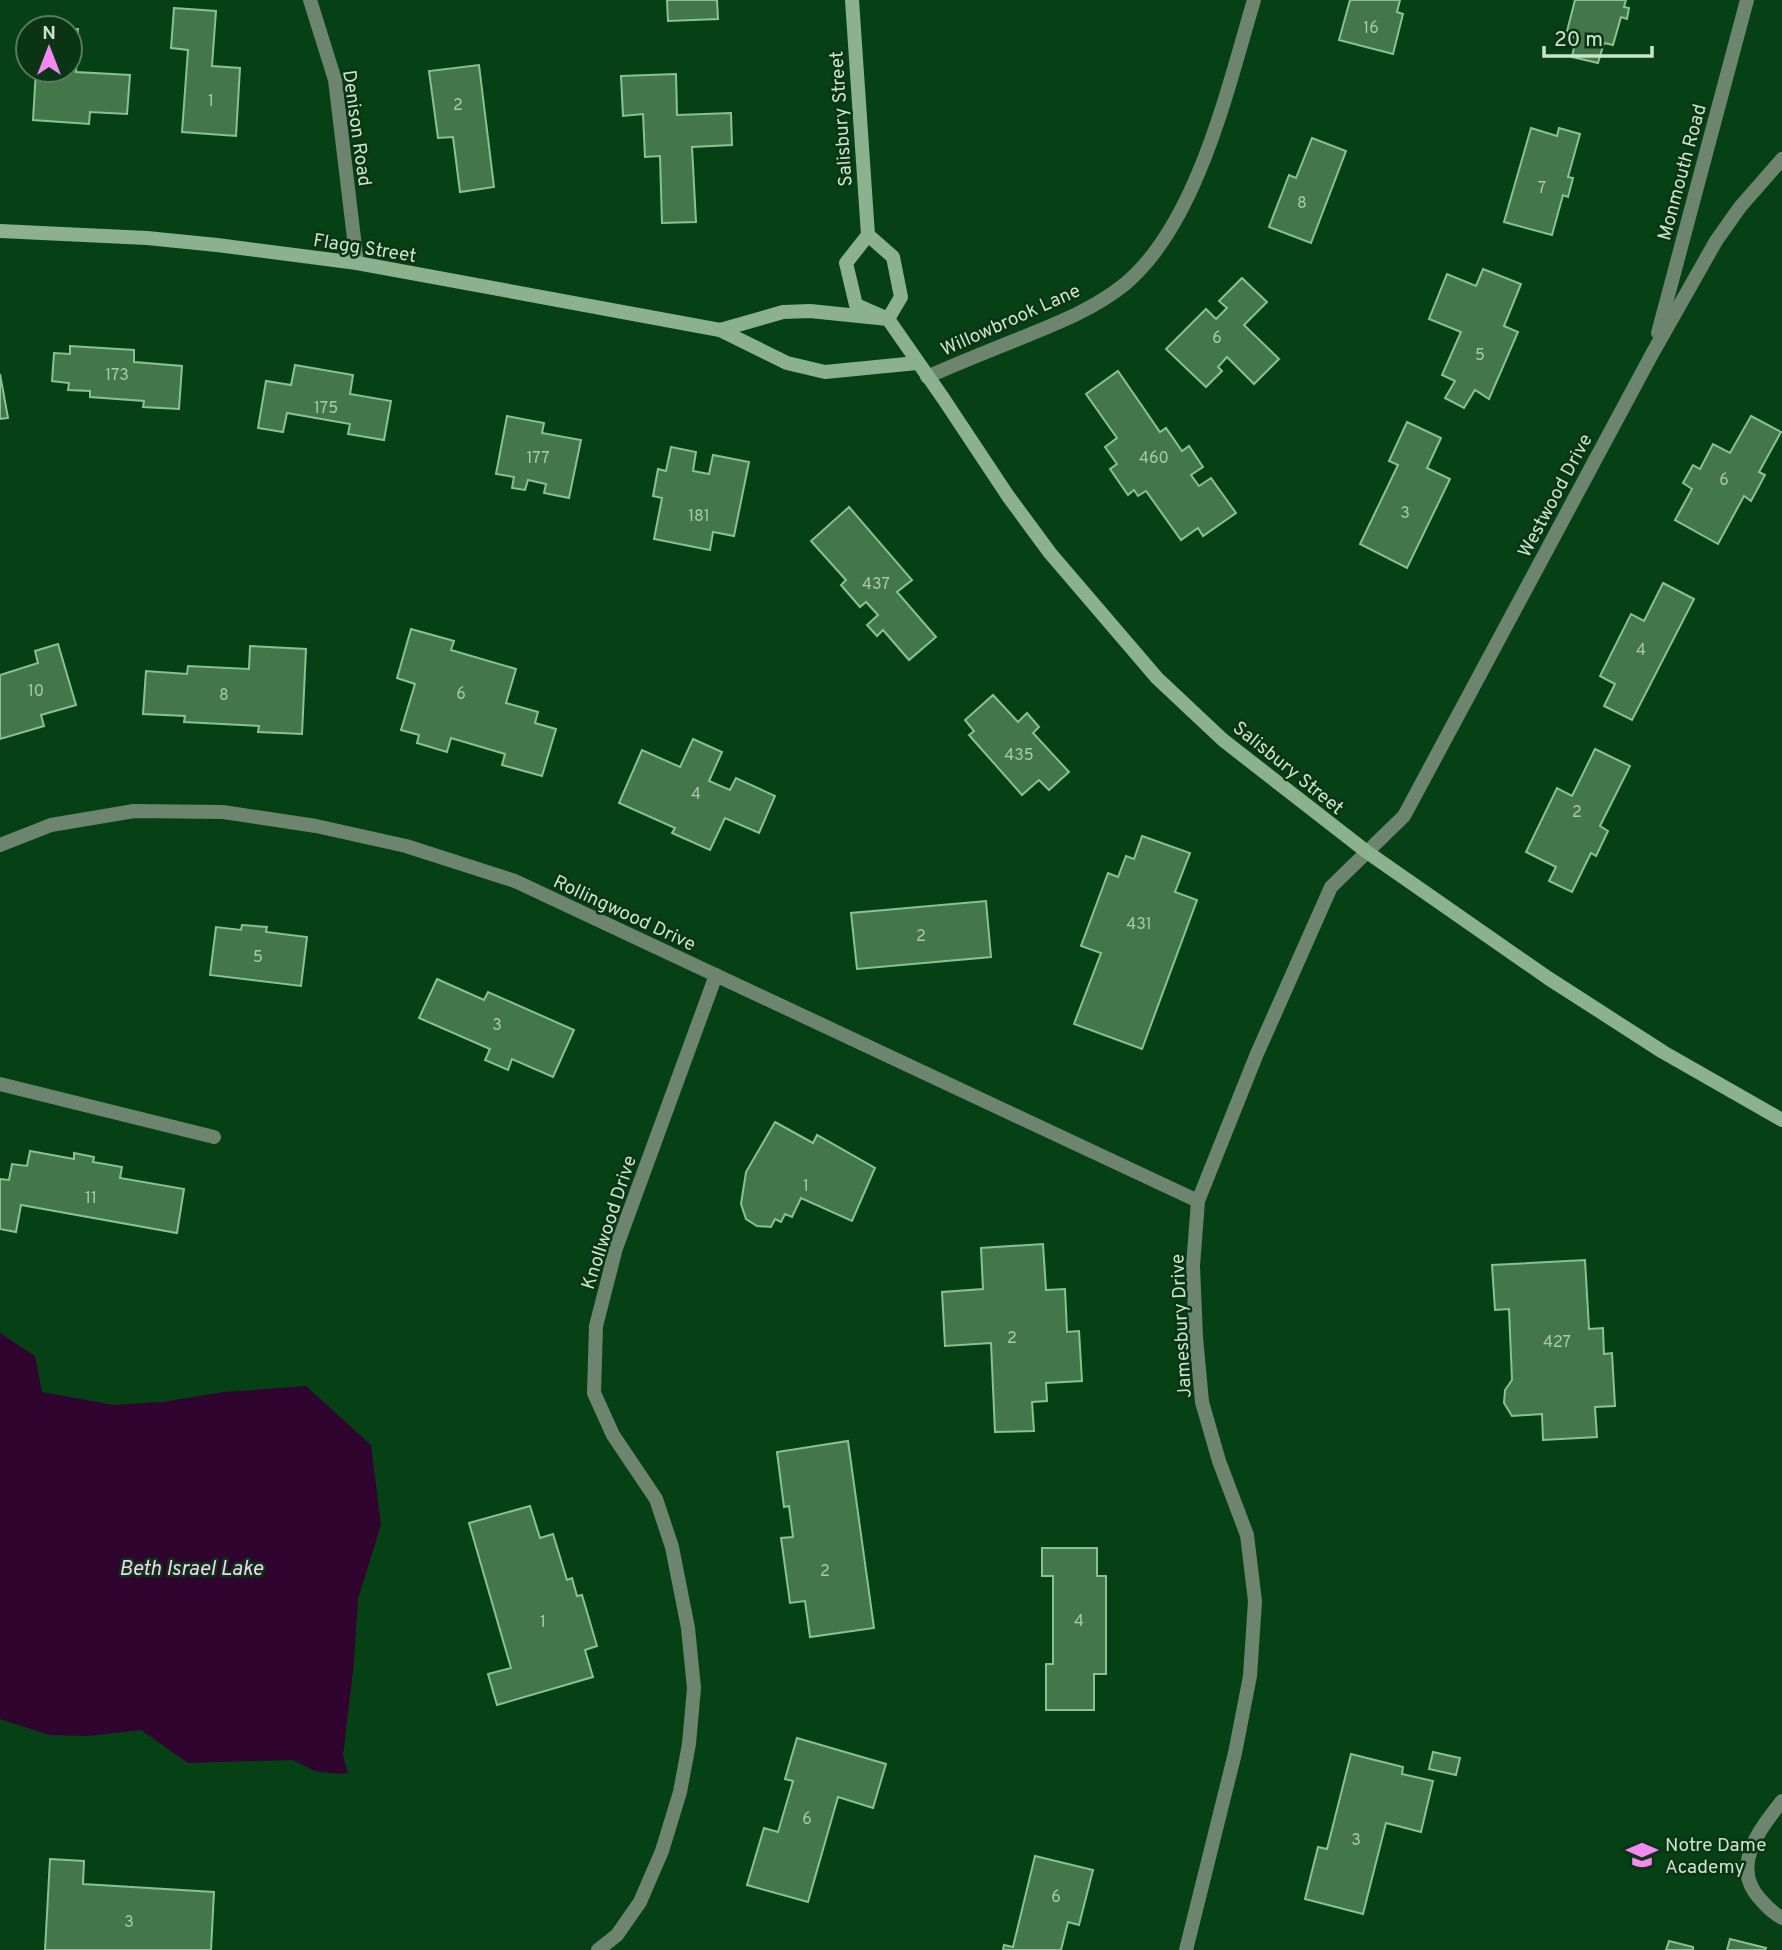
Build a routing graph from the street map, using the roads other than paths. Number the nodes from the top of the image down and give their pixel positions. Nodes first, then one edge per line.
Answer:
1 (310, 0) edge
2 (852, 0) edge
3 (1254, 0) edge
4 (1747, 0) edge
5 (1782, 159) edge
6 (0, 231) edge
7 (868, 235) junction
8 (357, 264) junction
9 (888, 319) junction
10 (720, 330) junction
11 (1652, 355) junction
12 (917, 363) junction
13 (927, 377) junction
14 (0, 845) edge
15 (1367, 852) junction
16 (716, 975) junction
17 (0, 1084) edge
18 (1782, 1120) edge
19 (215, 1137) dead end
20 (1198, 1201) junction
21 (1782, 1801) edge
22 (1782, 1918) edge
23 (598, 1950) edge
24 (1186, 1950) edge

1 - 8 street, Denison Road
2 - 7 main road, Salisbury Street
3 - 13 street, Willowbrook Lane
4 - 11 street, Monmouth Road
5 - 11 street, Westwood Drive
6 - 8 main road, Flagg Street
7 - 9 main road
7 - 9 main road
8 - 10 main road, Flagg Street
9 - 10 main road, Flagg Street
9 - 12 main road, Salisbury Street
10 - 12 main road, Flagg Street
11 - 15 street, Westwood Drive
12 - 13 main road, Salisbury Street
13 - 15 main road, Salisbury Street
14 - 16 street, Rollingwood Drive
15 - 18 main road, Salisbury Street
15 - 20 street, Jamesbury Drive
16 - 20 street, Rollingwood Drive
16 - 23 street, Knollwood Drive
17 - 19 street
20 - 24 street, Jamesbury Drive
21 - 22 street

